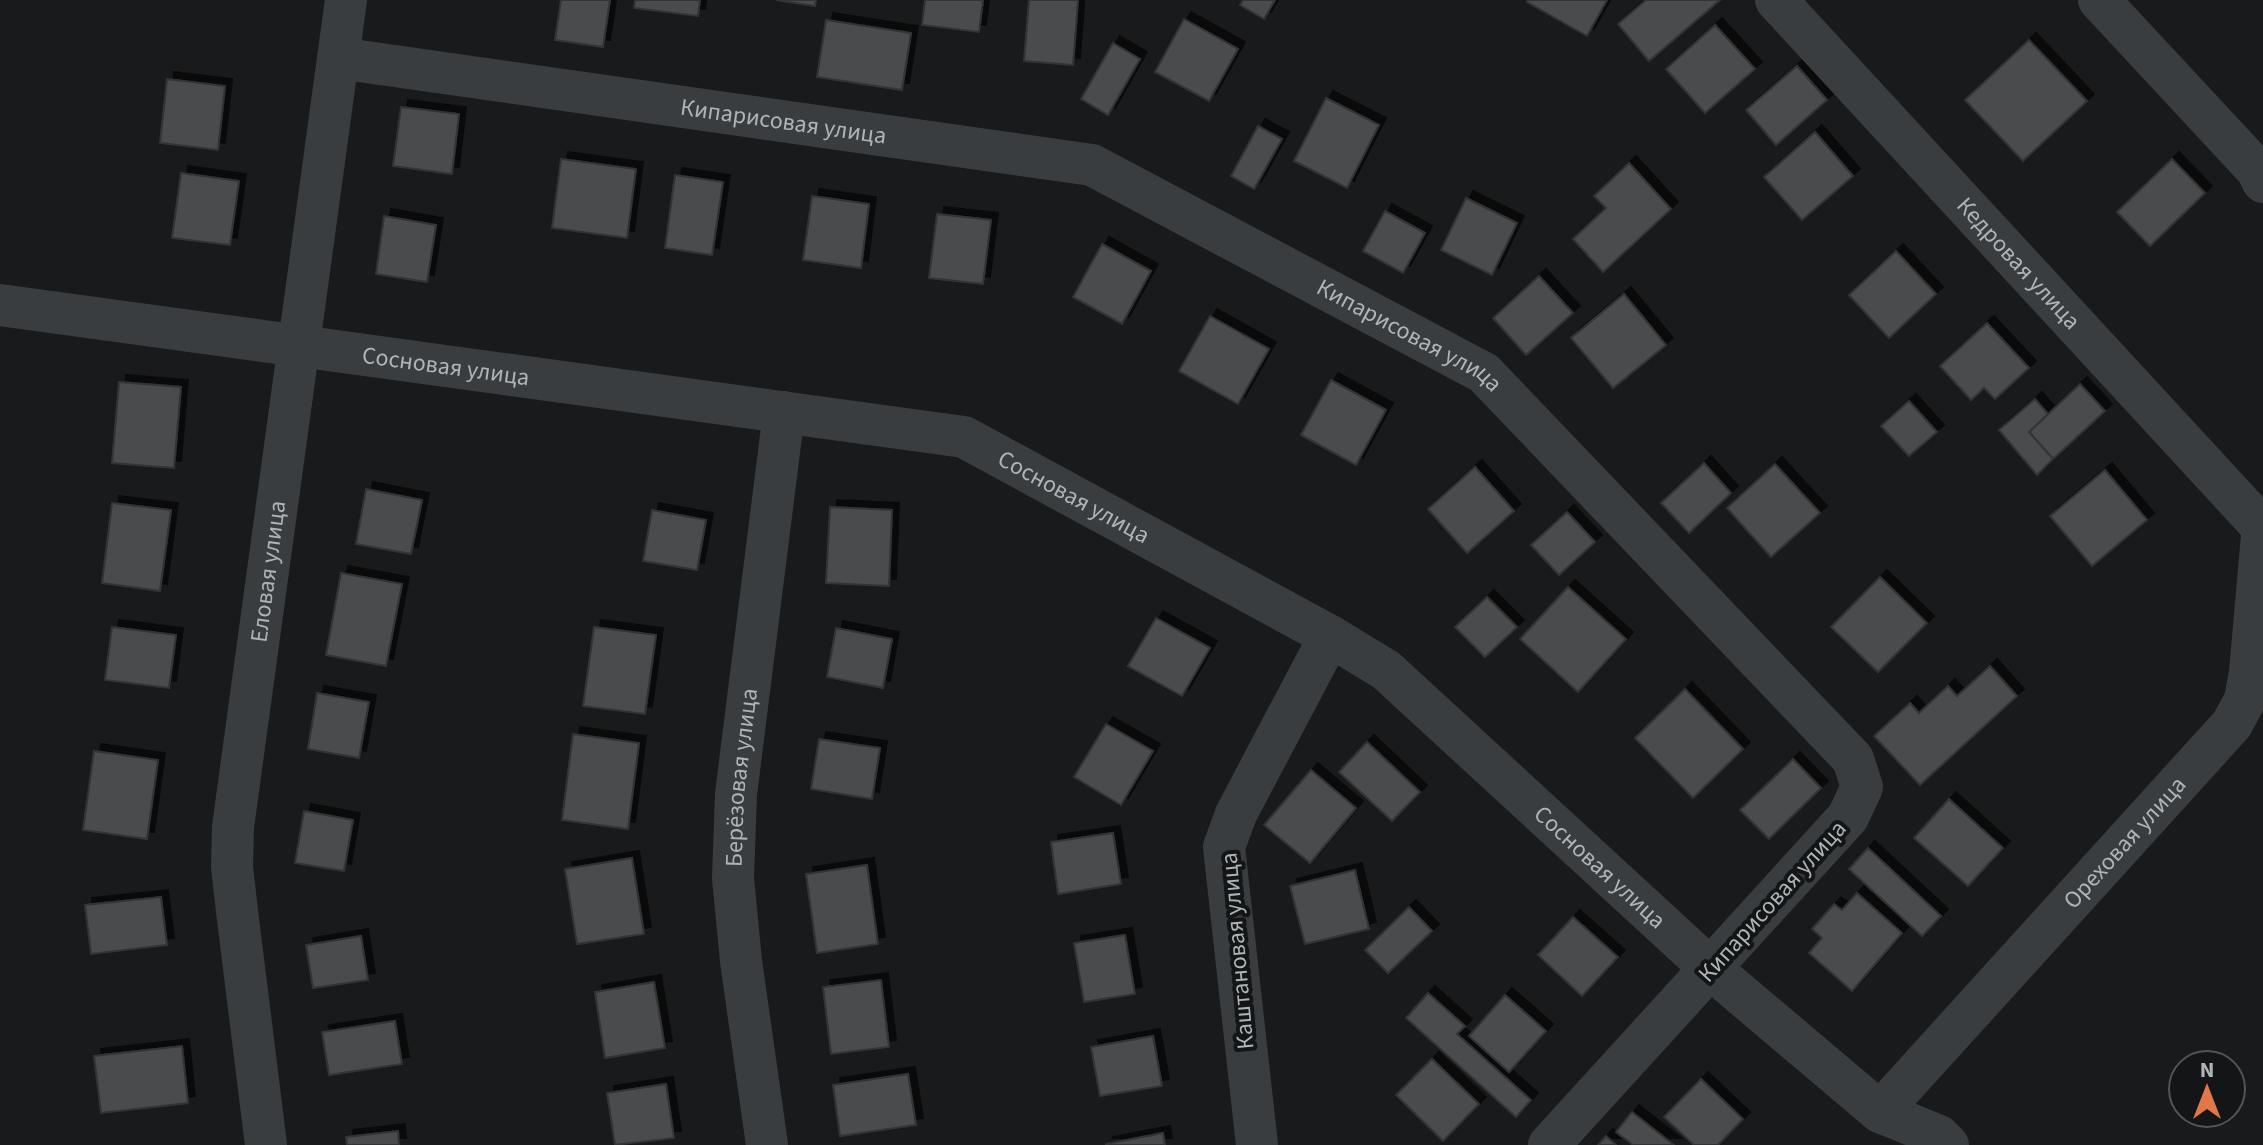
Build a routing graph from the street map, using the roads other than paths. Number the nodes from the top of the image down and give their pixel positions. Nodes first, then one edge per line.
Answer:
1 (346, 0) edge
2 (1776, 0) edge
3 (2099, 0) edge
4 (338, 58) junction
5 (2263, 182) edge
6 (0, 305) edge
7 (300, 346) junction
8 (784, 412) junction
9 (2263, 526) edge
10 (1330, 636) junction
11 (1711, 969) junction
12 (1889, 1129) edge
13 (266, 1145) edge
14 (767, 1145) edge
15 (1257, 1145) edge
16 (1549, 1145) edge
17 (1948, 1145) edge

1 - 4 street, Еловая улица
2 - 9 street, Кедровая улица
3 - 5 street
4 - 7 street, Еловая улица
4 - 11 street, Кипарисовая улица
6 - 7 street, Сосновая улица
7 - 8 street, Сосновая улица
7 - 13 street, Еловая улица
8 - 10 street, Сосновая улица
8 - 14 street, Берёзовая улица
9 - 12 street, Ореховая улица
10 - 11 street, Сосновая улица
10 - 15 street, Каштановая улица
11 - 12 street, Сосновая улица
11 - 16 street, Кипарисовая улица
12 - 17 street, Сосновая улица

